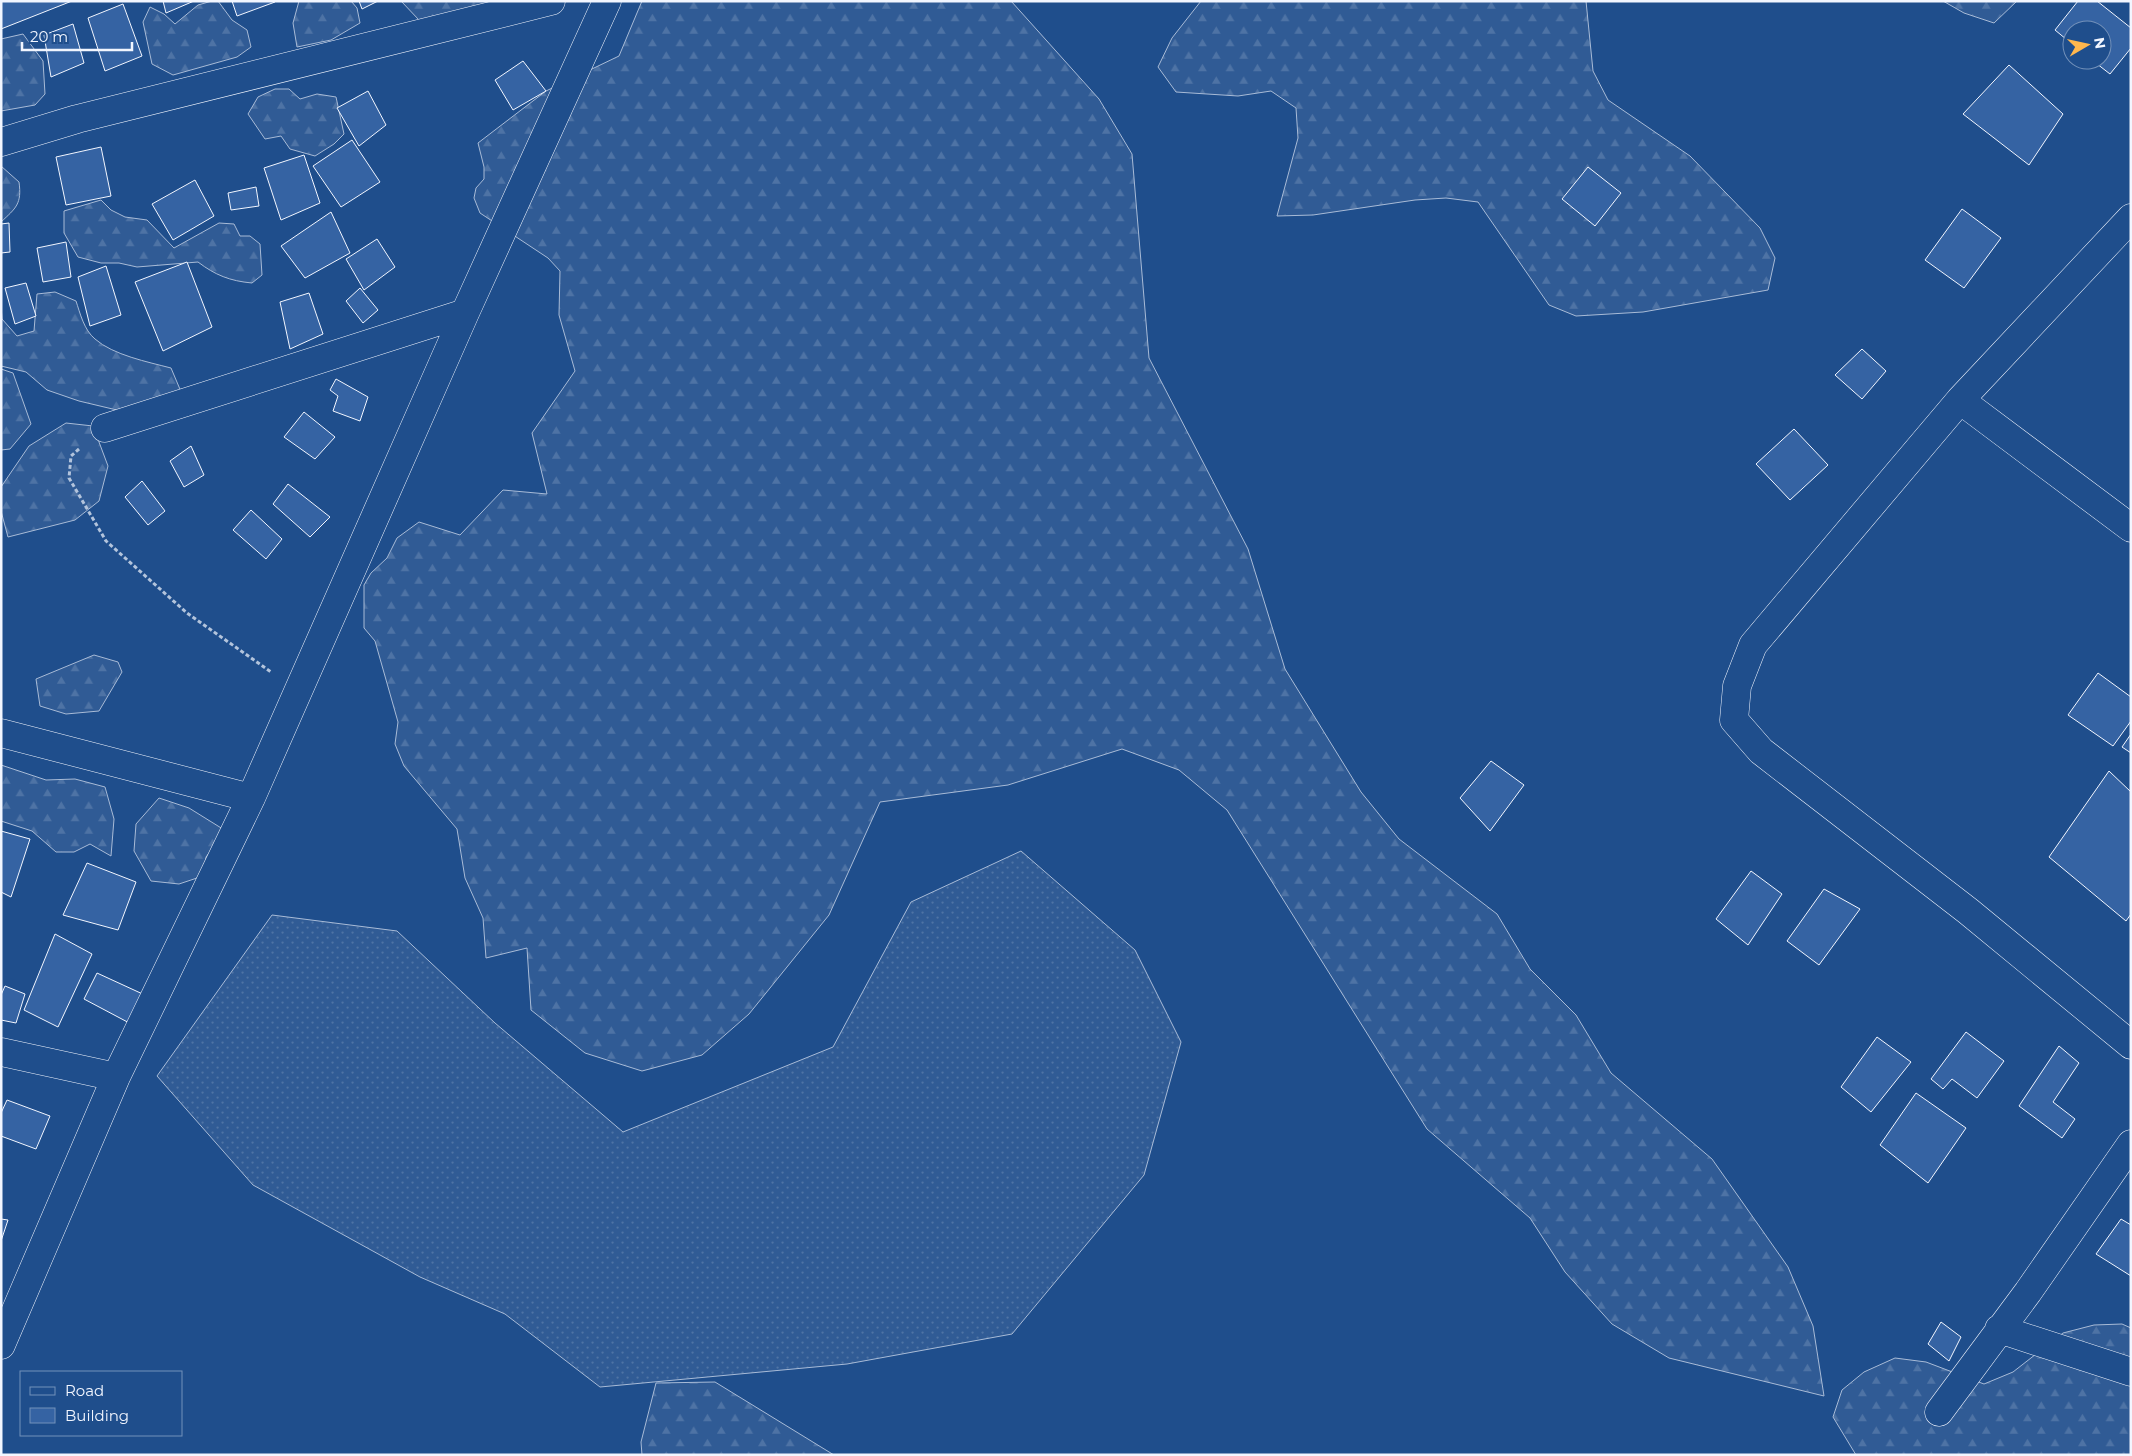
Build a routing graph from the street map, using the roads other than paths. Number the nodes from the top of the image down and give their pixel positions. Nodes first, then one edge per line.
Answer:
1 (551, 1) edge
2 (607, 1) edge
3 (1, 142) edge
4 (2131, 218) edge
5 (465, 313) junction
6 (1960, 400) junction
7 (105, 428) road end
8 (2131, 528) edge
9 (1, 733) edge
10 (251, 798) junction
11 (2131, 1045) edge
12 (1, 1052) edge
13 (116, 1077) junction
14 (2131, 1144) edge
15 (1999, 1330) junction
16 (1, 1345) edge
17 (2131, 1372) edge
18 (1938, 1412) dead end

1 - 3 street
2 - 5 street
4 - 6 street
5 - 7 street
5 - 10 street
6 - 8 street
6 - 11 street
9 - 10 street
10 - 13 street
12 - 13 street
13 - 16 street
14 - 15 street
15 - 17 street
15 - 18 street

